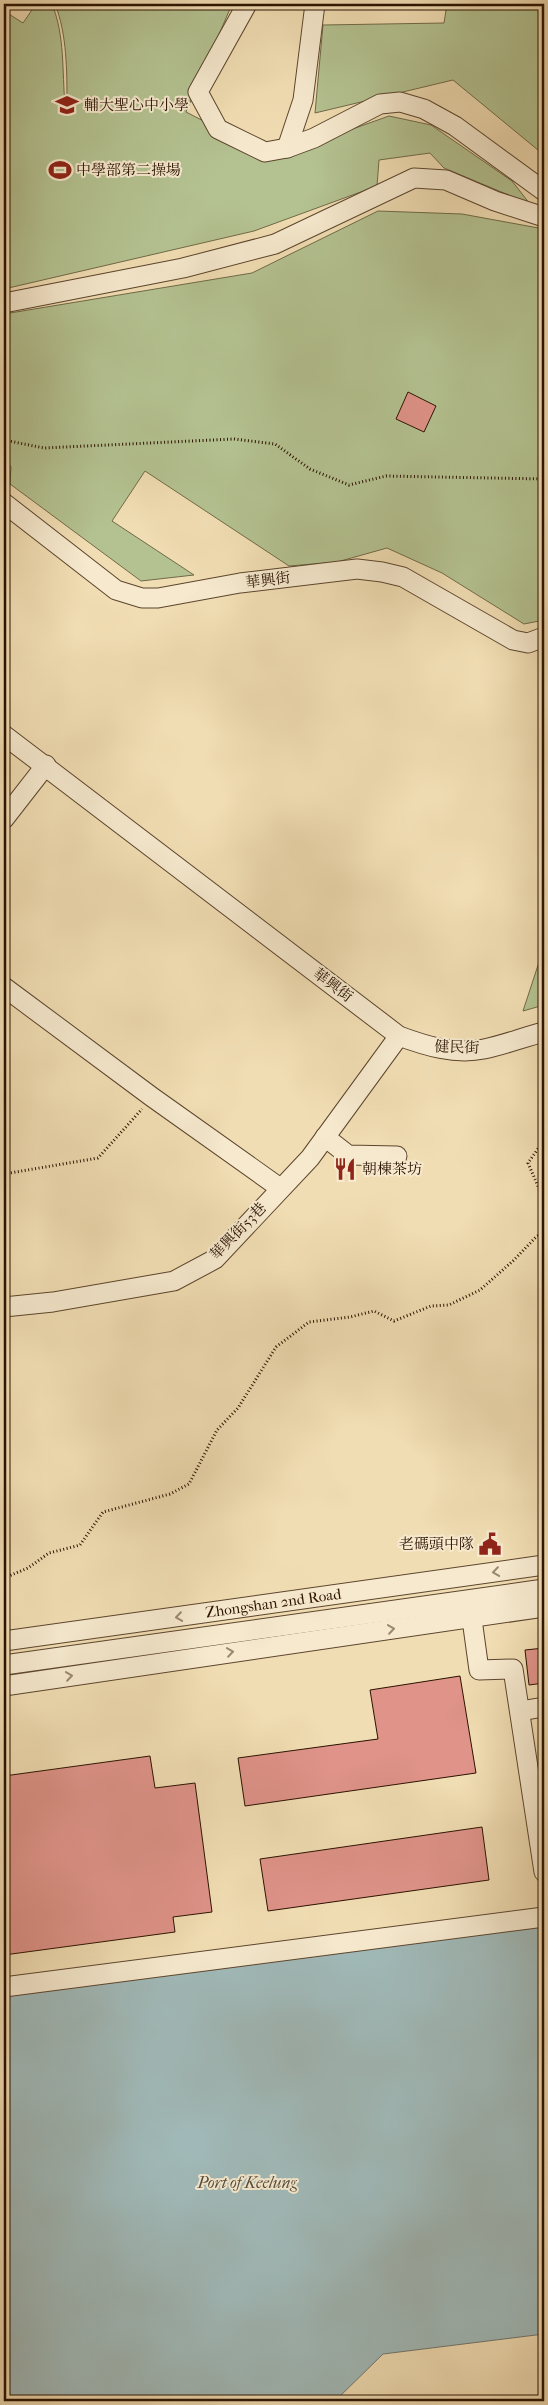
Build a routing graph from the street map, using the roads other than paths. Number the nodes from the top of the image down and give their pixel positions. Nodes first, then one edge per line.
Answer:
1 (246, 4) edge
2 (316, 4) edge
3 (287, 148) junction
4 (544, 191) edge
5 (544, 217) edge
6 (4, 303) edge
7 (4, 503) edge
8 (544, 636) edge
9 (4, 735) edge
10 (46, 765) junction
11 (4, 819) edge
12 (4, 988) edge
13 (544, 1032) edge
14 (400, 1036) junction
15 (325, 1137) junction
16 (397, 1156) dead end
17 (280, 1188) junction
18 (4, 1307) edge
19 (544, 1565) edge
20 (468, 1576) junction
21 (544, 1589) edge
22 (544, 1607) edge
23 (471, 1609) junction
24 (4, 1641) edge
25 (4, 1665) edge
26 (12, 1684) edge
27 (544, 1707) edge
28 (520, 1711) junction
29 (544, 1872) edge
30 (544, 1916) edge
31 (4, 1986) edge

1 - 3 street
2 - 3 street
3 - 4 street
5 - 6 street
7 - 8 street, 華興街
9 - 10 street, 華興街
10 - 11 street
10 - 14 street, 華興街
12 - 17 street
13 - 14 street, 健民街
14 - 15 street, 華興街53巷
15 - 16 street
15 - 17 street, 華興街53巷
17 - 18 street, 華興街53巷
19 -> 20 street, Zhongshan 2nd Road
20 - 23 street
20 -> 24 street, Zhongshan 2nd Road
21 - 23 street, Zhongshan 2nd Road
22 - 23 street
23 - 25 street, Zhongshan 2nd Road
26 -> 23 street
23 - 28 street
27 - 28 street
28 - 29 street
30 - 31 street

